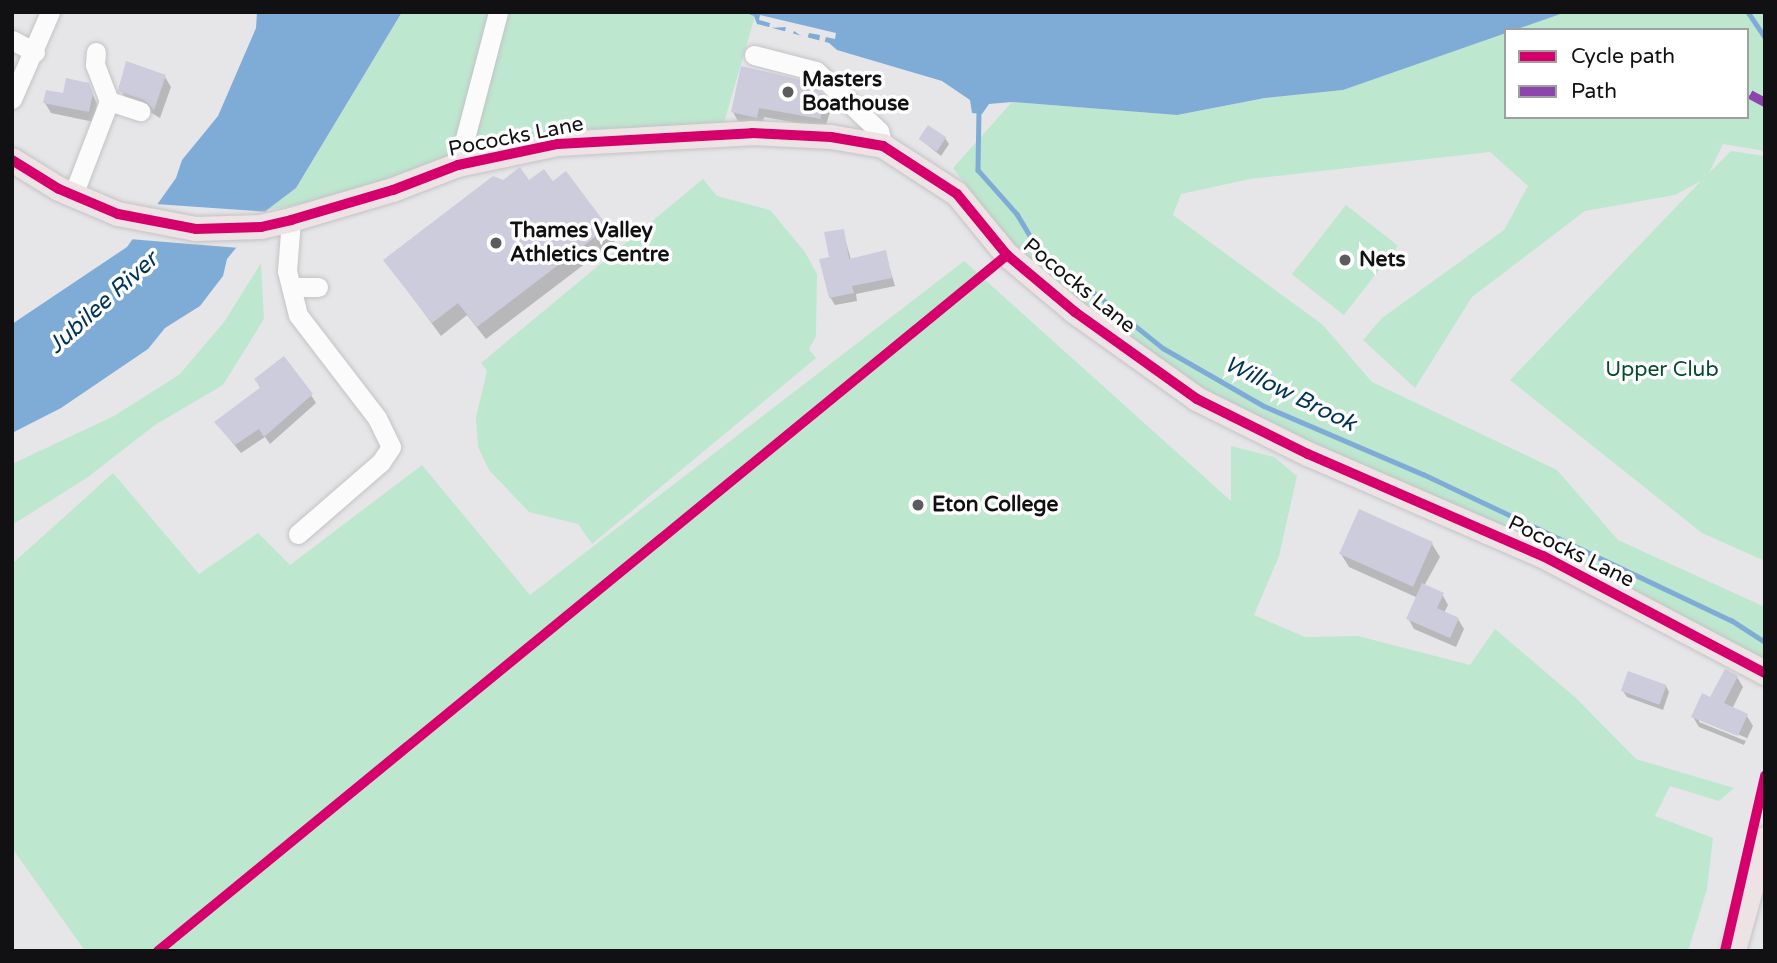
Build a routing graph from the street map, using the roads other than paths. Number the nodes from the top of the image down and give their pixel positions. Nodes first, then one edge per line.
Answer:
1 (50, 12) edge
2 (498, 12) edge
3 (12, 40) edge
4 (35, 52) junction
5 (96, 52) dead end
6 (754, 55) dead end
7 (12, 99) edge
8 (109, 101) junction
9 (140, 111) dead end
10 (883, 146) junction
11 (12, 160) edge
12 (458, 165) junction
13 (73, 195) junction
14 (291, 220) junction
15 (291, 286) junction
16 (318, 287) dead end
17 (298, 534) dead end
18 (1765, 673) edge
19 (1765, 839) edge
20 (1734, 951) edge

1 - 4 street
2 - 12 street
3 - 4 street
4 - 7 street
5 - 8 street
6 - 10 street
8 - 9 street
8 - 13 street
10 - 12 main road, Pococks Lane
10 - 18 main road, Pococks Lane
11 - 13 main road, Pococks Lane
12 - 14 main road, Pococks Lane
13 - 14 main road, Pococks Lane
14 - 15 street
15 - 16 street
15 - 17 street
19 - 20 main road

